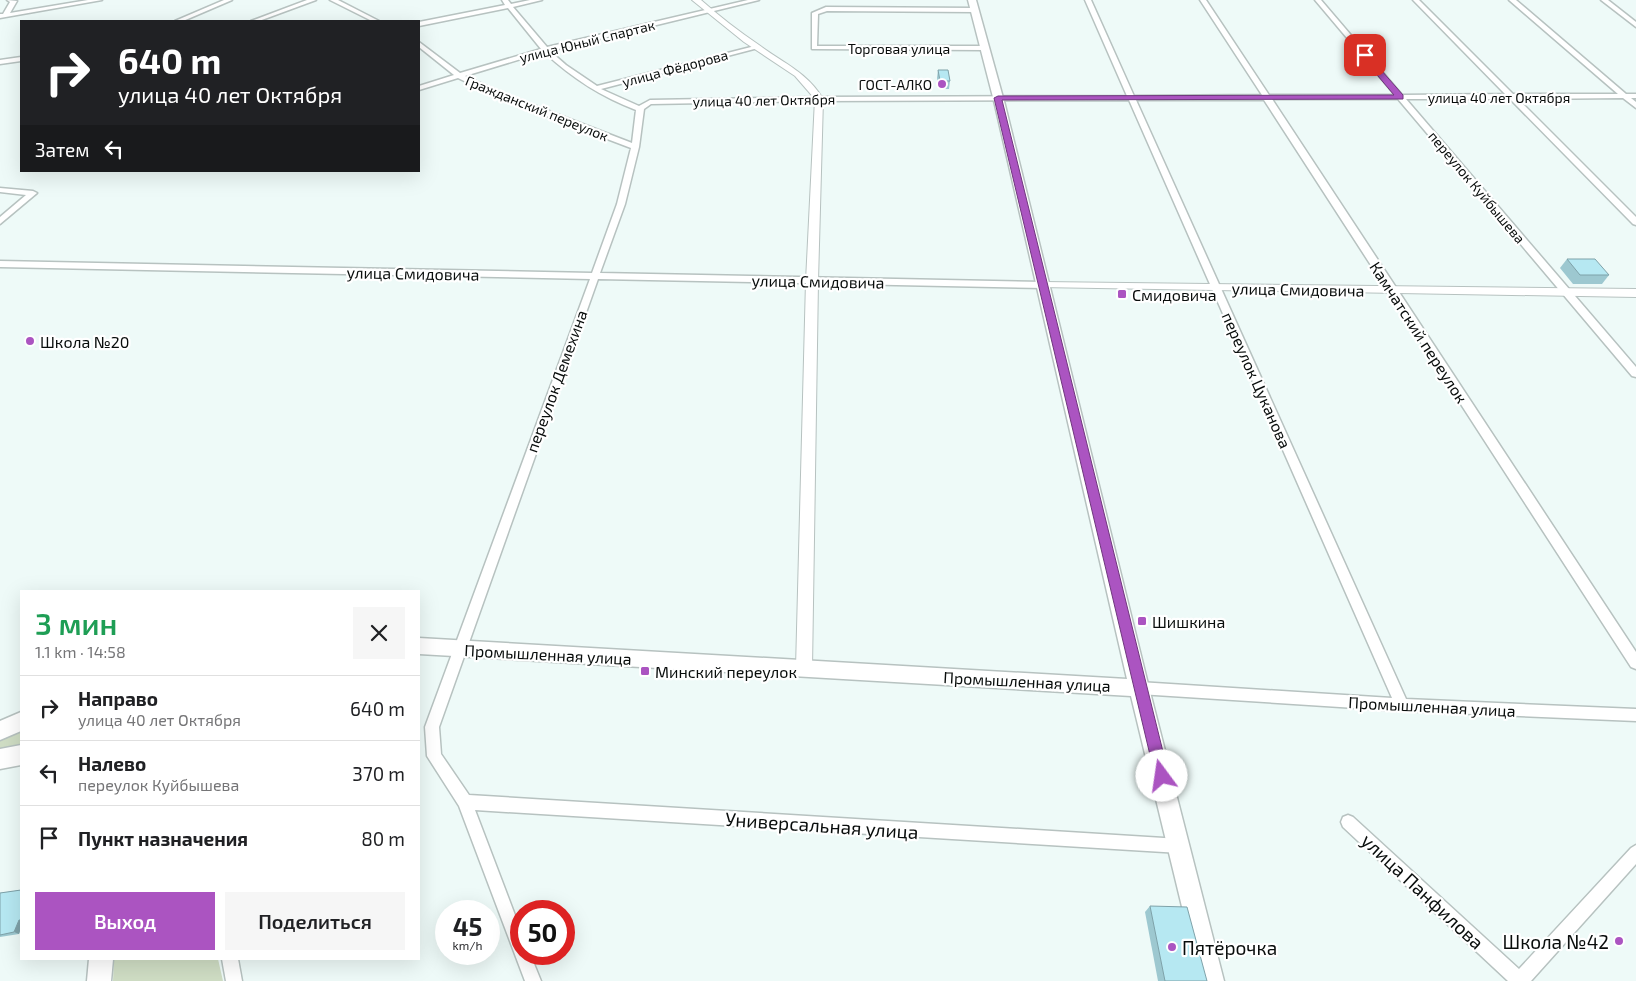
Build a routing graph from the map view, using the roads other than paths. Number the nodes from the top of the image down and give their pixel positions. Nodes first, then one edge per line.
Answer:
1 (10, 0) edge
2 (99, 0) edge
3 (229, 0) edge
4 (313, 0) edge
5 (333, 0) edge
6 (539, 0) edge
7 (696, 0) edge
8 (756, 0) edge
9 (1088, 0) edge
10 (1203, 0) edge
11 (1318, 0) edge
12 (1416, 0) edge
13 (1512, 0) edge
14 (1604, 0) edge
15 (507, 3) edge
16 (973, 5) edge
17 (709, 11) junction
18 (3, 16) edge
19 (180, 20) edge
20 (257, 20) edge
21 (374, 20) edge
22 (420, 24) edge
23 (1636, 25) edge
24 (420, 45) edge
25 (755, 48) junction
26 (984, 48) junction
27 (544, 50) junction
28 (20, 59) edge
29 (0, 62) edge
30 (458, 76) junction
31 (420, 88) edge
32 (595, 89) junction
33 (1624, 96) junction
34 (1636, 96) edge
35 (1265, 97) junction
36 (1400, 97) junction
37 (1510, 97) junction
38 (998, 98) junction
39 (1132, 98) junction
40 (819, 99) junction
41 (1636, 106) edge
42 (640, 109) junction
43 (635, 147) junction
44 (0, 190) edge
45 (0, 221) edge
46 (1636, 222) edge
47 (0, 264) edge
48 (594, 276) junction
49 (812, 281) junction
50 (1043, 284) junction
51 (1216, 288) junction
52 (1392, 291) junction
53 (1566, 292) junction
54 (1636, 293) edge
55 (1636, 374) edge
56 (420, 646) edge
57 (460, 649) junction
58 (1636, 663) edge
59 (804, 668) junction
60 (1139, 688) junction
61 (1402, 705) junction
62 (1636, 715) edge
63 (20, 755) edge
64 (0, 759) edge
65 (465, 802) junction
66 (1348, 822) dead end
67 (1180, 846) junction
68 (1636, 853) edge
69 (510, 920) edge
70 (99, 960) edge
71 (99, 960) edge
72 (230, 960) edge
73 (527, 965) edge
74 (90, 981) edge
75 (99, 981) edge
76 (234, 981) edge
77 (533, 981) edge
78 (1212, 981) edge
79 (1520, 981) edge

1 - 18 street
2 - 18 street
3 - 19 street
4 - 20 street
5 - 21 street
6 - 15 street
7 - 17 street
8 - 17 street, улица Юный Спартак
9 - 39 street, переулок Цуканова
10 - 35 street, Камчатский переулок
11 - 36 street, переулок Куйбышева
12 - 37 street
13 - 33 street
14 - 23 street
15 - 22 street
15 - 27 street
16 - 26 main road
16 - 26 street, Торговая улица
17 - 25 street
17 - 27 street, улица Юный Спартак
24 - 30 street, Гражданский переулок
25 - 32 street, улица Фёдорова
25 - 40 street
26 - 38 main road
27 - 30 street, улица Юный Спартак
27 - 32 street
28 - 29 street
30 - 31 street, улица Юный Спартак
30 - 43 street, Гражданский переулок
32 - 42 street
33 - 34 street, улица 40 лет Октября
33 - 37 street, улица 40 лет Октября
33 - 41 street
35 - 36 street, улица 40 лет Октября
35 - 39 street, улица 40 лет Октября
35 - 52 street, Камчатский переулок
36 - 37 street, улица 40 лет Октября
36 - 53 street, переулок Куйбышева
37 - 46 street
38 - 39 street, улица 40 лет Октября
38 - 40 street, улица 40 лет Октября
38 - 50 main road
39 - 51 street, переулок Цуканова
40 - 42 street, улица 40 лет Октября
40 - 49 street
42 - 43 street, переулок Демехина
43 - 48 street, переулок Демехина
44 - 45 street
47 - 48 street, улица Смидовича
48 - 49 street, улица Смидовича
48 - 57 street, переулок Демехина
49 - 50 street, улица Смидовича
49 - 59 street
50 - 51 street, улица Смидовича
50 - 60 main road
51 - 52 street, улица Смидовича
51 - 61 street, переулок Цуканова
52 - 53 street, улица Смидовича
52 - 58 street, Камчатский переулок
53 - 54 street, улица Смидовича
53 - 55 street, переулок Куйбышева
56 - 57 main road, Промышленная улица
57 - 59 main road, Промышленная улица
57 - 65 street
59 - 60 main road, Промышленная улица
60 - 61 street, Промышленная улица
60 - 67 main road
61 - 62 street, Промышленная улица
63 - 64 main road
65 - 67 street, Универсальная улица
65 - 69 street
66 - 79 street, улица Панфилова
67 - 78 main road
68 - 79 street, улица Панфилова
70 - 74 street
71 - 75 main road
72 - 76 street
73 - 77 street

